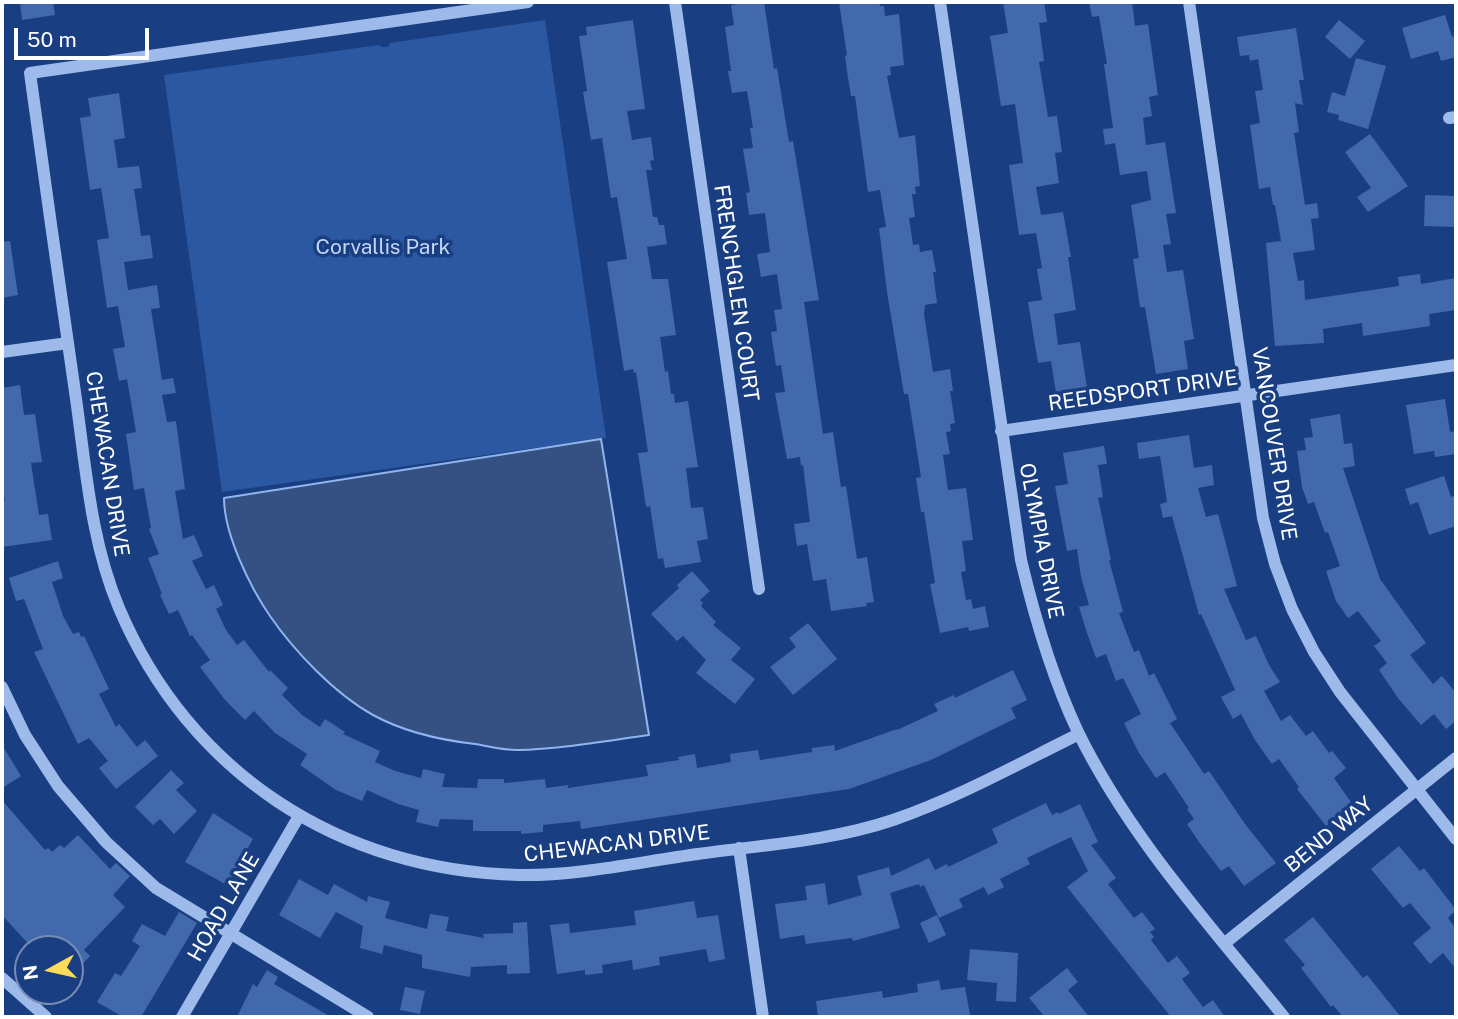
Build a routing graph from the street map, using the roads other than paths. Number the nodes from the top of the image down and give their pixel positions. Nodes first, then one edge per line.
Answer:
1 (528, 2) edge
2 (675, 2) edge
3 (940, 2) edge
4 (1189, 2) edge
5 (68, 343) junction
6 (2, 352) edge
7 (1456, 365) edge
8 (1245, 396) junction
9 (1002, 430) junction
10 (759, 589) dead end
11 (2, 687) edge
12 (1079, 734) junction
13 (1456, 758) edge
14 (1417, 789) junction
15 (299, 816) junction
16 (1456, 839) edge
17 (739, 848) junction
18 (230, 935) junction
19 (1225, 943) junction
20 (2, 978) edge
21 (46, 1017) edge
22 (182, 1017) edge
23 (368, 1017) edge
24 (763, 1017) edge
25 (1284, 1017) edge

1 - 5 street, CHEWACAN DRIVE
2 - 10 street, FRENCHGLEN COURT
3 - 9 street, OLYMPIA DRIVE
4 - 8 street, VANCOUVER DRIVE
5 - 6 street
5 - 15 street, CHEWACAN DRIVE
7 - 8 street, REEDSPORT DRIVE
8 - 9 street, REEDSPORT DRIVE
8 - 14 street, VANCOUVER DRIVE
9 - 12 street, OLYMPIA DRIVE
11 - 18 street
12 - 17 street, CHEWACAN DRIVE
12 - 19 street, OLYMPIA DRIVE
13 - 14 street, BEND WAY
14 - 16 street, VANCOUVER DRIVE
14 - 19 street, BEND WAY
15 - 17 street, CHEWACAN DRIVE
15 - 18 street, HOAD LANE
17 - 24 street
18 - 22 street, HOAD LANE
18 - 23 street
19 - 25 street, OLYMPIA DRIVE
20 - 21 street

